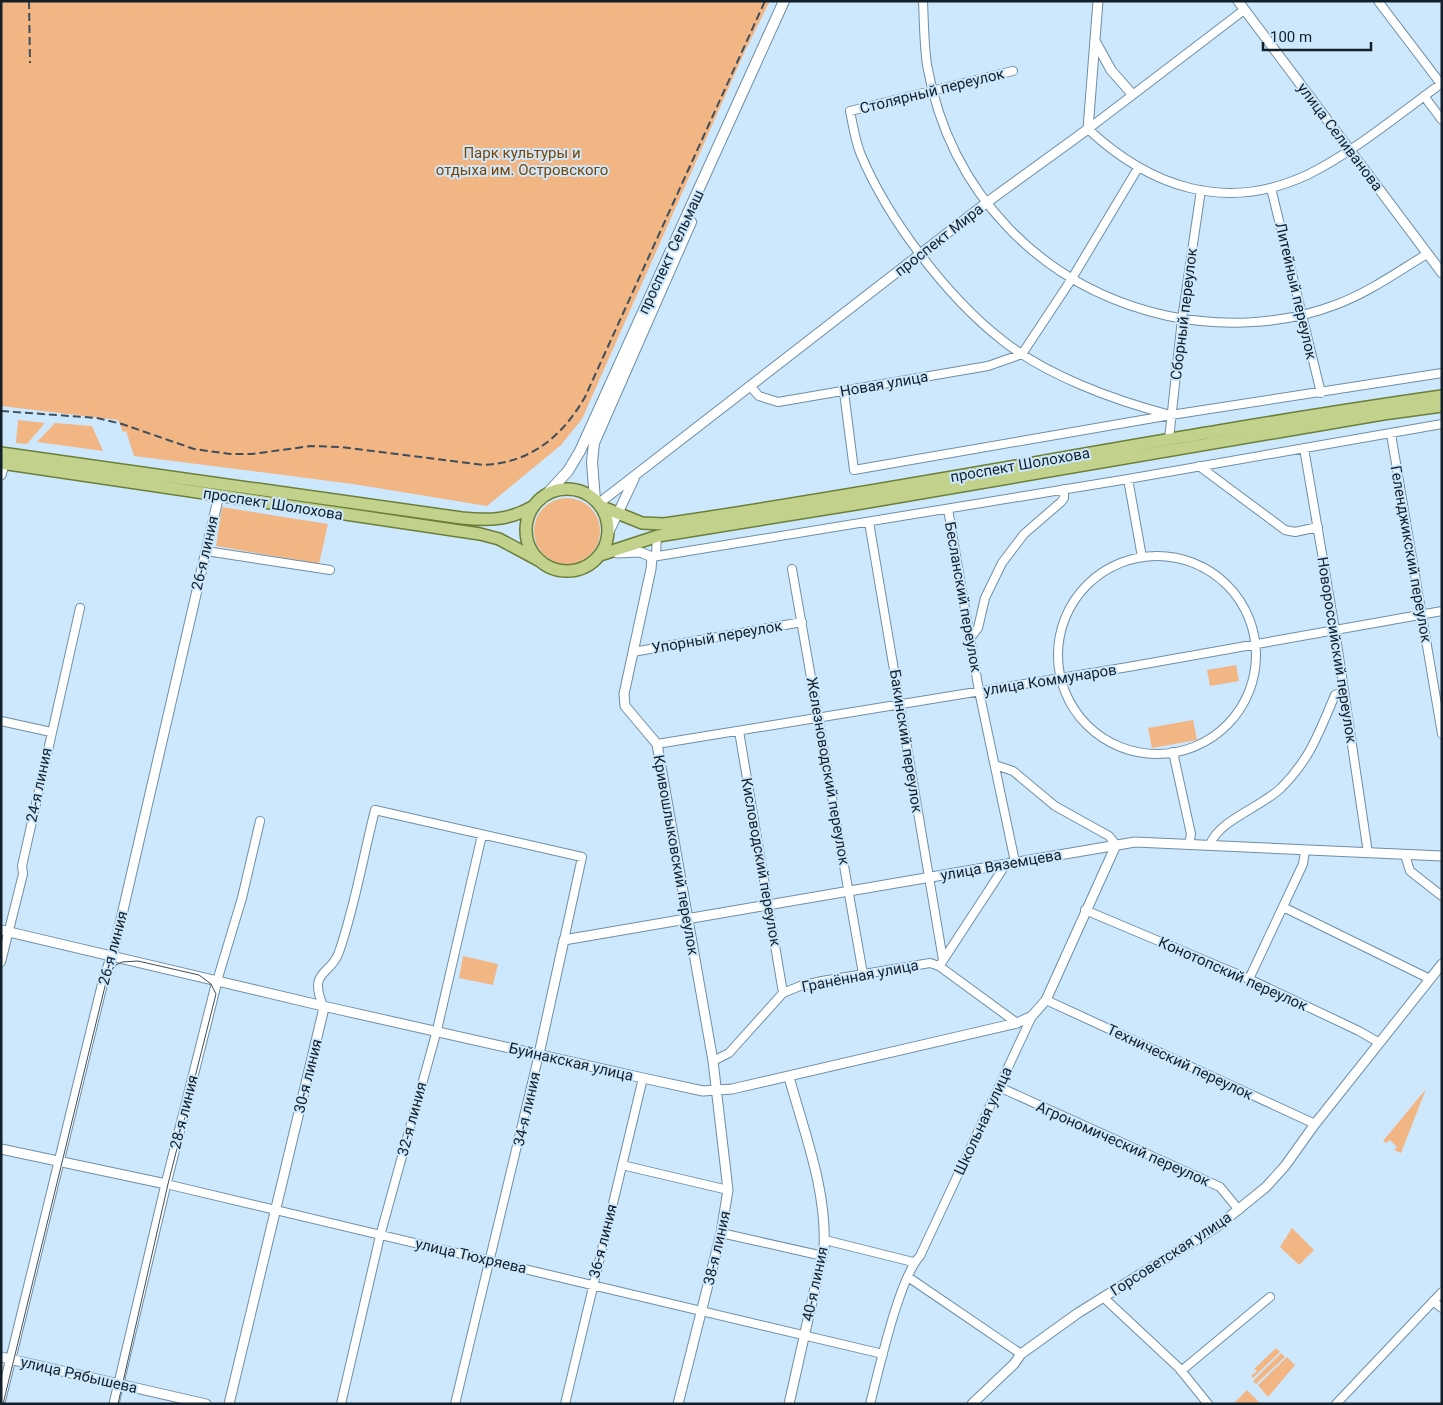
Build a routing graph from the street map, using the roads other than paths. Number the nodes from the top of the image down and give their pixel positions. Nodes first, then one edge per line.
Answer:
1 (784, 1) edge
2 (791, 1) edge
3 (923, 1) edge
4 (1098, 1) edge
5 (1238, 1) edge
6 (1378, 1) edge
7 (1244, 10) junction
8 (1095, 41) junction
9 (1111, 70) junction
10 (1014, 71) dead end
11 (1094, 74) junction
12 (1441, 83) edge
13 (932, 90) junction
14 (1132, 94) junction
15 (1424, 96) junction
16 (1442, 120) edge
17 (1088, 129) junction
18 (1349, 150) junction
19 (1138, 168) junction
20 (1271, 188) junction
21 (1201, 190) junction
22 (986, 203) junction
23 (921, 254) junction
24 (1427, 254) junction
25 (1442, 273) edge
26 (1071, 280) junction
27 (1302, 314) junction
28 (1182, 319) junction
29 (1022, 354) junction
30 (1442, 373) edge
31 (750, 386) junction
32 (844, 392) junction
33 (1321, 393) junction
34 (1442, 396) edge
35 (1442, 406) edge
36 (1171, 415) junction
37 (1442, 424) edge
38 (1391, 434) junction
39 (1169, 439) junction
40 (1304, 448) junction
41 (2, 464) edge
42 (1199, 466) junction
43 (637, 475) junction
44 (1128, 479) junction
45 (1064, 489) junction
46 (219, 495) junction
47 (546, 495) junction
48 (597, 504) junction
49 (534, 506) junction
50 (948, 509) junction
51 (616, 514) junction
52 (869, 522) junction
53 (1318, 527) junction
54 (608, 534) junction
55 (657, 536) junction
56 (206, 551) junction
57 (605, 552) junction
58 (654, 556) junction
59 (1142, 557) junction
60 (540, 561) junction
61 (792, 569) dead end
62 (330, 570) dead end
63 (80, 608) dead end
64 (1442, 611) edge
65 (1421, 615) junction
66 (802, 622) junction
67 (1336, 630) junction
68 (971, 637) junction
69 (1255, 645) junction
70 (633, 652) junction
71 (1061, 677) junction
72 (979, 691) junction
73 (1344, 691) junction
74 (900, 704) junction
75 (818, 718) junction
76 (1, 721) edge
77 (738, 731) junction
78 (51, 732) junction
79 (1442, 734) edge
80 (658, 744) junction
81 (1173, 752) junction
82 (995, 765) junction
83 (260, 821) dead end
84 (482, 835) junction
85 (1189, 844) junction
86 (1210, 844) junction
87 (1116, 845) junction
88 (1305, 851) junction
89 (1368, 853) junction
90 (1405, 855) junction
91 (1442, 856) edge
92 (1011, 863) junction
93 (928, 878) junction
94 (849, 891) junction
95 (1442, 896) edge
96 (769, 904) junction
97 (1283, 907) junction
98 (1085, 910) junction
99 (687, 920) junction
100 (5, 931) edge
101 (564, 940) junction
102 (110, 956) junction
103 (1, 962) edge
104 (941, 963) junction
105 (1442, 964) edge
106 (863, 974) junction
107 (1249, 979) junction
108 (1430, 979) junction
109 (218, 981) junction
110 (783, 993) junction
111 (1046, 1000) junction
112 (323, 1006) junction
113 (1032, 1016) junction
114 (1017, 1023) junction
115 (437, 1030) junction
116 (1378, 1042) junction
117 (539, 1054) junction
118 (713, 1061) junction
119 (789, 1077) junction
120 (643, 1078) junction
121 (998, 1087) junction
122 (716, 1090) junction
123 (1315, 1124) junction
124 (1, 1149) edge
125 (59, 1162) junction
126 (622, 1165) junction
127 (166, 1184) junction
128 (728, 1190) junction
129 (275, 1209) junction
130 (1239, 1210) junction
131 (721, 1233) junction
132 (380, 1236) junction
133 (825, 1240) junction
134 (822, 1256) junction
135 (489, 1260) junction
136 (913, 1262) junction
137 (908, 1277) junction
138 (592, 1284) junction
139 (1442, 1292) edge
140 (1103, 1297) junction
141 (1270, 1297) dead end
142 (1433, 1301) junction
143 (1442, 1308) edge
144 (702, 1311) junction
145 (804, 1336) junction
146 (883, 1354) junction
147 (1021, 1354) junction
148 (1, 1357) edge
149 (11, 1360) junction
150 (1181, 1371) junction
151 (119, 1385) junction
152 (1, 1399) edge
153 (114, 1404) edge
154 (206, 1404) edge
155 (229, 1404) edge
156 (341, 1404) edge
157 (455, 1404) edge
158 (565, 1404) edge
159 (678, 1404) edge
160 (788, 1404) edge
161 (870, 1404) edge
162 (972, 1404) edge
163 (1208, 1404) edge
164 (1336, 1404) edge

1 - 47 main road, проспект Сельмаш
2 - 48 main road, проспект Сельмаш
3 - 13 street
4 - 8 street
5 - 7 street, улица Селиванова
6 - 12 street
7 - 14 street, проспект Мира
7 - 18 street, улица Селиванова
8 - 9 street
8 - 11 street
9 - 11 street
9 - 14 street
10 - 13 street, Столярный переулок
11 - 17 street
12 - 15 street
13 - 22 street
13 - 23 street, Столярный переулок
14 - 17 street, проспект Мира
15 - 16 street
15 - 18 street
17 - 19 street
17 - 22 street, проспект Мира
18 - 20 street
18 - 24 street, улица Селиванова
19 - 21 street
19 - 26 street
20 - 21 street
20 - 27 street, Литейный переулок
21 - 28 street, Сборный переулок
22 - 23 street, проспект Мира
22 - 26 street
23 - 29 street
23 - 31 street, проспект Мира
24 - 25 street, улица Селиванова
24 - 27 street
26 - 28 street
26 - 29 street
27 - 28 street
27 - 33 street, Литейный переулок
28 - 36 street, Сборный переулок
29 - 32 street, Новая улица
29 - 36 street
30 - 33 street
31 - 32 street, Новая улица
31 - 43 street, проспект Мира
32 - 36 street
33 - 36 street
34 - 39 main road, проспект Шолохова
35 - 55 main road, проспект Шолохова
36 - 39 street, Сборный переулок
37 - 38 street
38 - 40 street
38 - 65 street, Геленджикский переулок
39 - 51 main road, проспект Шолохова
40 - 42 street
40 - 53 street, Новороссийский переулок
41 - 46 main road, проспект Шолохова
41 - 49 main road, проспект Шолохова
42 - 44 street
42 - 53 street
43 - 48 street, проспект Мира
43 - 51 street, проспект Мира
44 - 45 street
44 - 59 street
45 - 50 street
45 - 68 street
46 - 56 street, 26-я линия
46 - 60 main road, проспект Шолохова
47 - 48 main road
47 - 49 main road
48 - 51 main road, проспект Шолохова
48 - 54 main road
49 - 60 main road
50 - 52 street
50 - 68 street, Бесланский переулок
51 - 54 street, проспект Мира
52 - 58 street
52 - 74 street, Бакинский переулок
53 - 67 street, Новороссийский переулок
54 - 57 main road
55 - 57 main road, проспект Шолохова
55 - 58 street
56 - 62 street
56 - 102 street, 26-я линия
57 - 58 street
57 - 60 main road
58 - 70 street, Кривошлыковский переулок
59 - 69 street
59 - 71 street
61 - 66 street, Железноводский переулок
63 - 78 street, 24-я линия
64 - 65 street, улица Коммунаров
65 - 67 street, улица Коммунаров
65 - 79 street, Геленджикский переулок
66 - 70 street, Упорный переулок
66 - 75 street, Железноводский переулок
67 - 69 street, улица Коммунаров
67 - 73 street, Новороссийский переулок
68 - 72 street, Бесланский переулок
69 - 71 street, улица Коммунаров
69 - 81 street
70 - 80 street, Кривошлыковский переулок
71 - 72 street, улица Коммунаров
71 - 81 street
72 - 74 street, улица Коммунаров
72 - 82 street, Бесланский переулок
73 - 86 street
73 - 89 street, Новороссийский переулок
74 - 75 street, улица Коммунаров
74 - 93 street, Бакинский переулок
75 - 77 street, улица Коммунаров
75 - 94 street, Железноводский переулок
76 - 78 street
77 - 80 street, улица Коммунаров
77 - 96 street, Кисловодский переулок
78 - 100 street, 24-я линия
80 - 99 street, Кривошлыковский переулок
81 - 85 street
82 - 87 street
82 - 92 street, Бесланский переулок
83 - 109 street, 28-я линия
84 - 101 street, 34-я линия
84 - 112 street, 30-я линия
84 - 115 street, 32-я линия
85 - 86 street, улица Вяземцева
85 - 87 street, улица Вяземцева
86 - 88 street, улица Вяземцева
87 - 92 street, улица Вяземцева
87 - 98 street, Школьная улица
88 - 89 street, улица Вяземцева
88 - 97 street
89 - 90 street, улица Вяземцева
90 - 91 street, улица Вяземцева
90 - 95 street
92 - 93 street, улица Вяземцева
92 - 104 street
93 - 94 street, улица Вяземцева
93 - 104 street, Бакинский переулок
94 - 96 street, улица Вяземцева
94 - 106 street, Железноводский переулок
96 - 99 street, улица Вяземцева
96 - 110 street, Кисловодский переулок
97 - 107 street
97 - 108 street
98 - 107 street, Конотопский переулок
98 - 111 street, Школьная улица
99 - 101 street, улица Вяземцева
99 - 118 street, Кривошлыковский переулок
100 - 102 street, Буйнакская улица
100 - 103 street, 24-я линия
101 - 117 street, 34-я линия
102 - 109 street, Буйнакская улица
102 - 125 street, 26-я линия
104 - 106 street, Гранённая улица
104 - 114 street, Гранённая улица
105 - 108 street, Горсоветская улица
106 - 110 street, Гранённая улица
107 - 116 street, Конотопский переулок
108 - 116 street, Горсоветская улица
109 - 112 street, Буйнакская улица
109 - 127 street, 28-я линия
110 - 118 street, Гранённая улица
111 - 113 street, Школьная улица
111 - 123 street, Технический переулок
112 - 115 street, Буйнакская улица
112 - 129 street, 30-я линия
113 - 114 street, Буйнакская улица
113 - 121 street, Школьная улица
114 - 119 street, Буйнакская улица
115 - 117 street, Буйнакская улица
115 - 132 street, 32-я линия
116 - 123 street, Горсоветская улица
117 - 120 street, Буйнакская улица
117 - 135 street, 34-я линия
118 - 122 street, Кривошлыковский переулок
119 - 122 street, Буйнакская улица
119 - 133 street, 40-я линия
120 - 122 street, Буйнакская улица
120 - 126 street, 36-я линия
121 - 130 street, Агрономический переулок
121 - 136 street, Школьная улица
122 - 128 street, 38-я линия
123 - 130 street, Горсоветская улица
124 - 125 street, улица Тюхряева
125 - 127 street, улица Тюхряева
125 - 149 street, 26-я линия
126 - 128 street
126 - 138 street, 36-я линия
127 - 129 street, улица Тюхряева
127 - 151 street, 28-я линия
128 - 131 street, 38-я линия
129 - 132 street, улица Тюхряева
129 - 155 street, 30-я линия
130 - 140 street, Горсоветская улица
131 - 134 street
131 - 144 street, 38-я линия
132 - 135 street, улица Тюхряева
132 - 156 street, 32-я линия
133 - 134 street, 40-я линия
133 - 136 street
134 - 145 street, 40-я линия
135 - 138 street, улица Тюхряева
135 - 157 street, 34-я линия
136 - 137 street, Школьная улица
137 - 146 street, Школьная улица
137 - 147 street
138 - 144 street, улица Тюхряева
138 - 158 street, 36-я линия
139 - 142 street
140 - 147 street, Горсоветская улица
140 - 150 street
141 - 150 street
142 - 143 street
142 - 164 street
144 - 145 street, улица Тюхряева
144 - 159 street, 38-я линия
145 - 146 street, улица Тюхряева
145 - 160 street, 40-я линия
146 - 161 street, Школьная улица
147 - 162 street, Горсоветская улица
148 - 149 street, улица Рябышева
149 - 151 street, улица Рябышева
149 - 152 street, 26-я линия
150 - 163 street
151 - 153 street, 28-я линия
151 - 154 street, улица Рябышева

